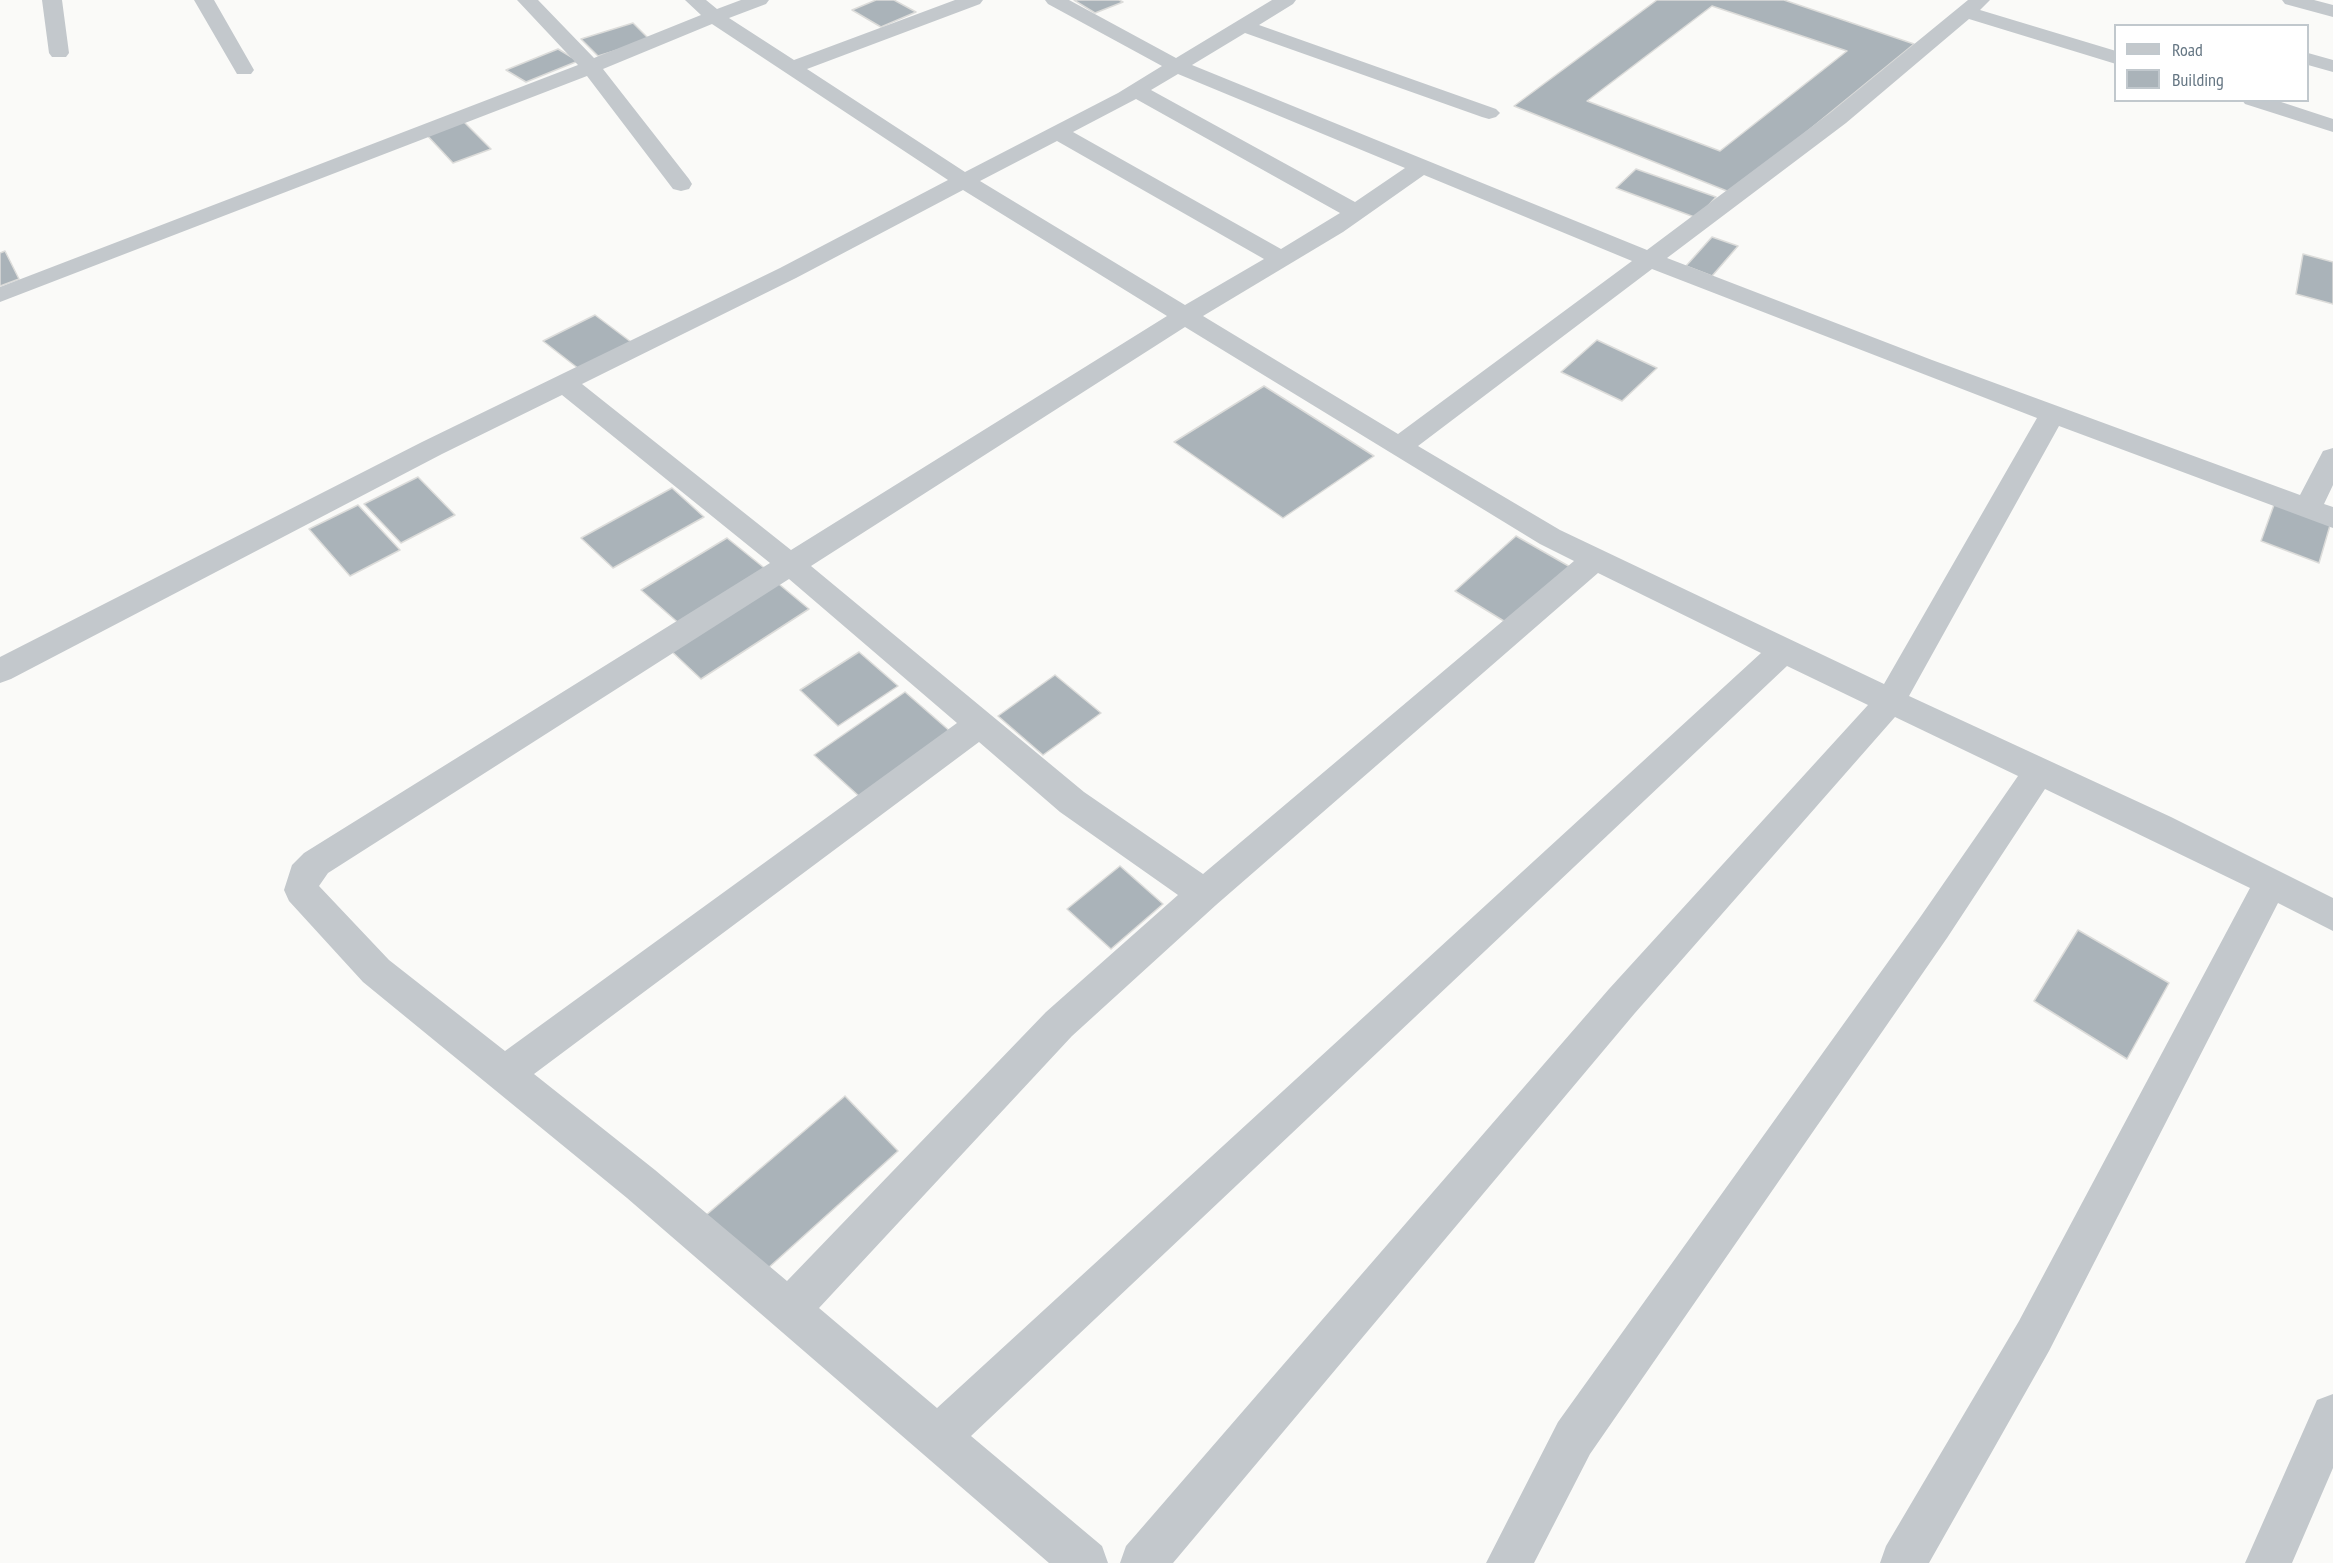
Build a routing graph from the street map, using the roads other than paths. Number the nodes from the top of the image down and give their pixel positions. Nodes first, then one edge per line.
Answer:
1 (52, 0) edge
2 (204, 0) edge
3 (527, 0) edge
4 (695, 0) edge
5 (759, 0) edge
6 (973, 0) edge
7 (1055, 0) edge
8 (1286, 0) edge
9 (2292, 0) edge
10 (1973, 6) edge
11 (2333, 11) edge
12 (714, 17) junction
13 (1243, 26) junction
14 (59, 53) dead end
15 (2114, 58) edge
16 (2309, 60) edge
17 (1176, 66) junction
18 (2333, 66) edge
19 (591, 67) junction
20 (792, 68) junction
21 (244, 70) dead end
22 (1135, 90) junction
23 (2258, 102) edge
24 (1489, 113) dead end
25 (2333, 126) edge
26 (1056, 132) junction
27 (1421, 167) junction
28 (964, 181) junction
29 (681, 184) dead end
30 (1356, 212) junction
31 (1281, 259) junction
32 (1648, 259) junction
33 (0, 295) edge
34 (1185, 316) junction
35 (564, 383) junction
36 (2053, 414) junction
37 (1399, 447) junction
38 (2333, 456) edge
39 (2307, 509) junction
40 (2333, 518) edge
41 (1595, 559) junction
42 (790, 565) junction
43 (1783, 651) junction
44 (0, 671) edge
45 (1891, 700) junction
46 (980, 724) junction
47 (2039, 771) junction
48 (2271, 882) junction
49 (1204, 894) junction
50 (2333, 916) edge
51 (504, 1074) junction
52 (788, 1311) junction
53 (2333, 1416) edge
54 (938, 1437) junction
55 (1085, 1563) edge
56 (1143, 1563) edge
57 (1509, 1563) edge
58 (1903, 1563) edge
59 (2268, 1563) edge

1 - 14 street
2 - 21 street
3 - 19 street
4 - 12 street
5 - 12 street
6 - 20 street
7 - 17 street
8 - 13 street
9 - 11 street
10 - 15 street
10 - 32 street
12 - 19 street
12 - 20 street
13 - 17 street
13 - 24 street
16 - 18 street
17 - 22 street
17 - 27 street
19 - 29 street
19 - 33 street
20 - 28 street
22 - 26 street
22 - 30 street
23 - 25 street
26 - 28 street
26 - 31 street
27 - 30 street
27 - 32 street
28 - 34 street
28 - 35 street
30 - 31 street
31 - 34 street
32 - 36 street
32 - 37 street
34 - 37 street
34 - 42 street
35 - 42 street
35 - 44 street
36 - 39 street
36 - 45 street
37 - 41 street
38 - 39 street
39 - 40 street
41 - 43 street
41 - 49 street
42 - 46 street
42 - 51 street
43 - 45 street
43 - 54 street
45 - 47 street
45 - 56 street
46 - 49 street
46 - 51 street
47 - 48 street
47 - 57 street
48 - 50 street
48 - 58 street
49 - 52 street
51 - 52 street
52 - 54 street
53 - 59 street
54 - 55 street

